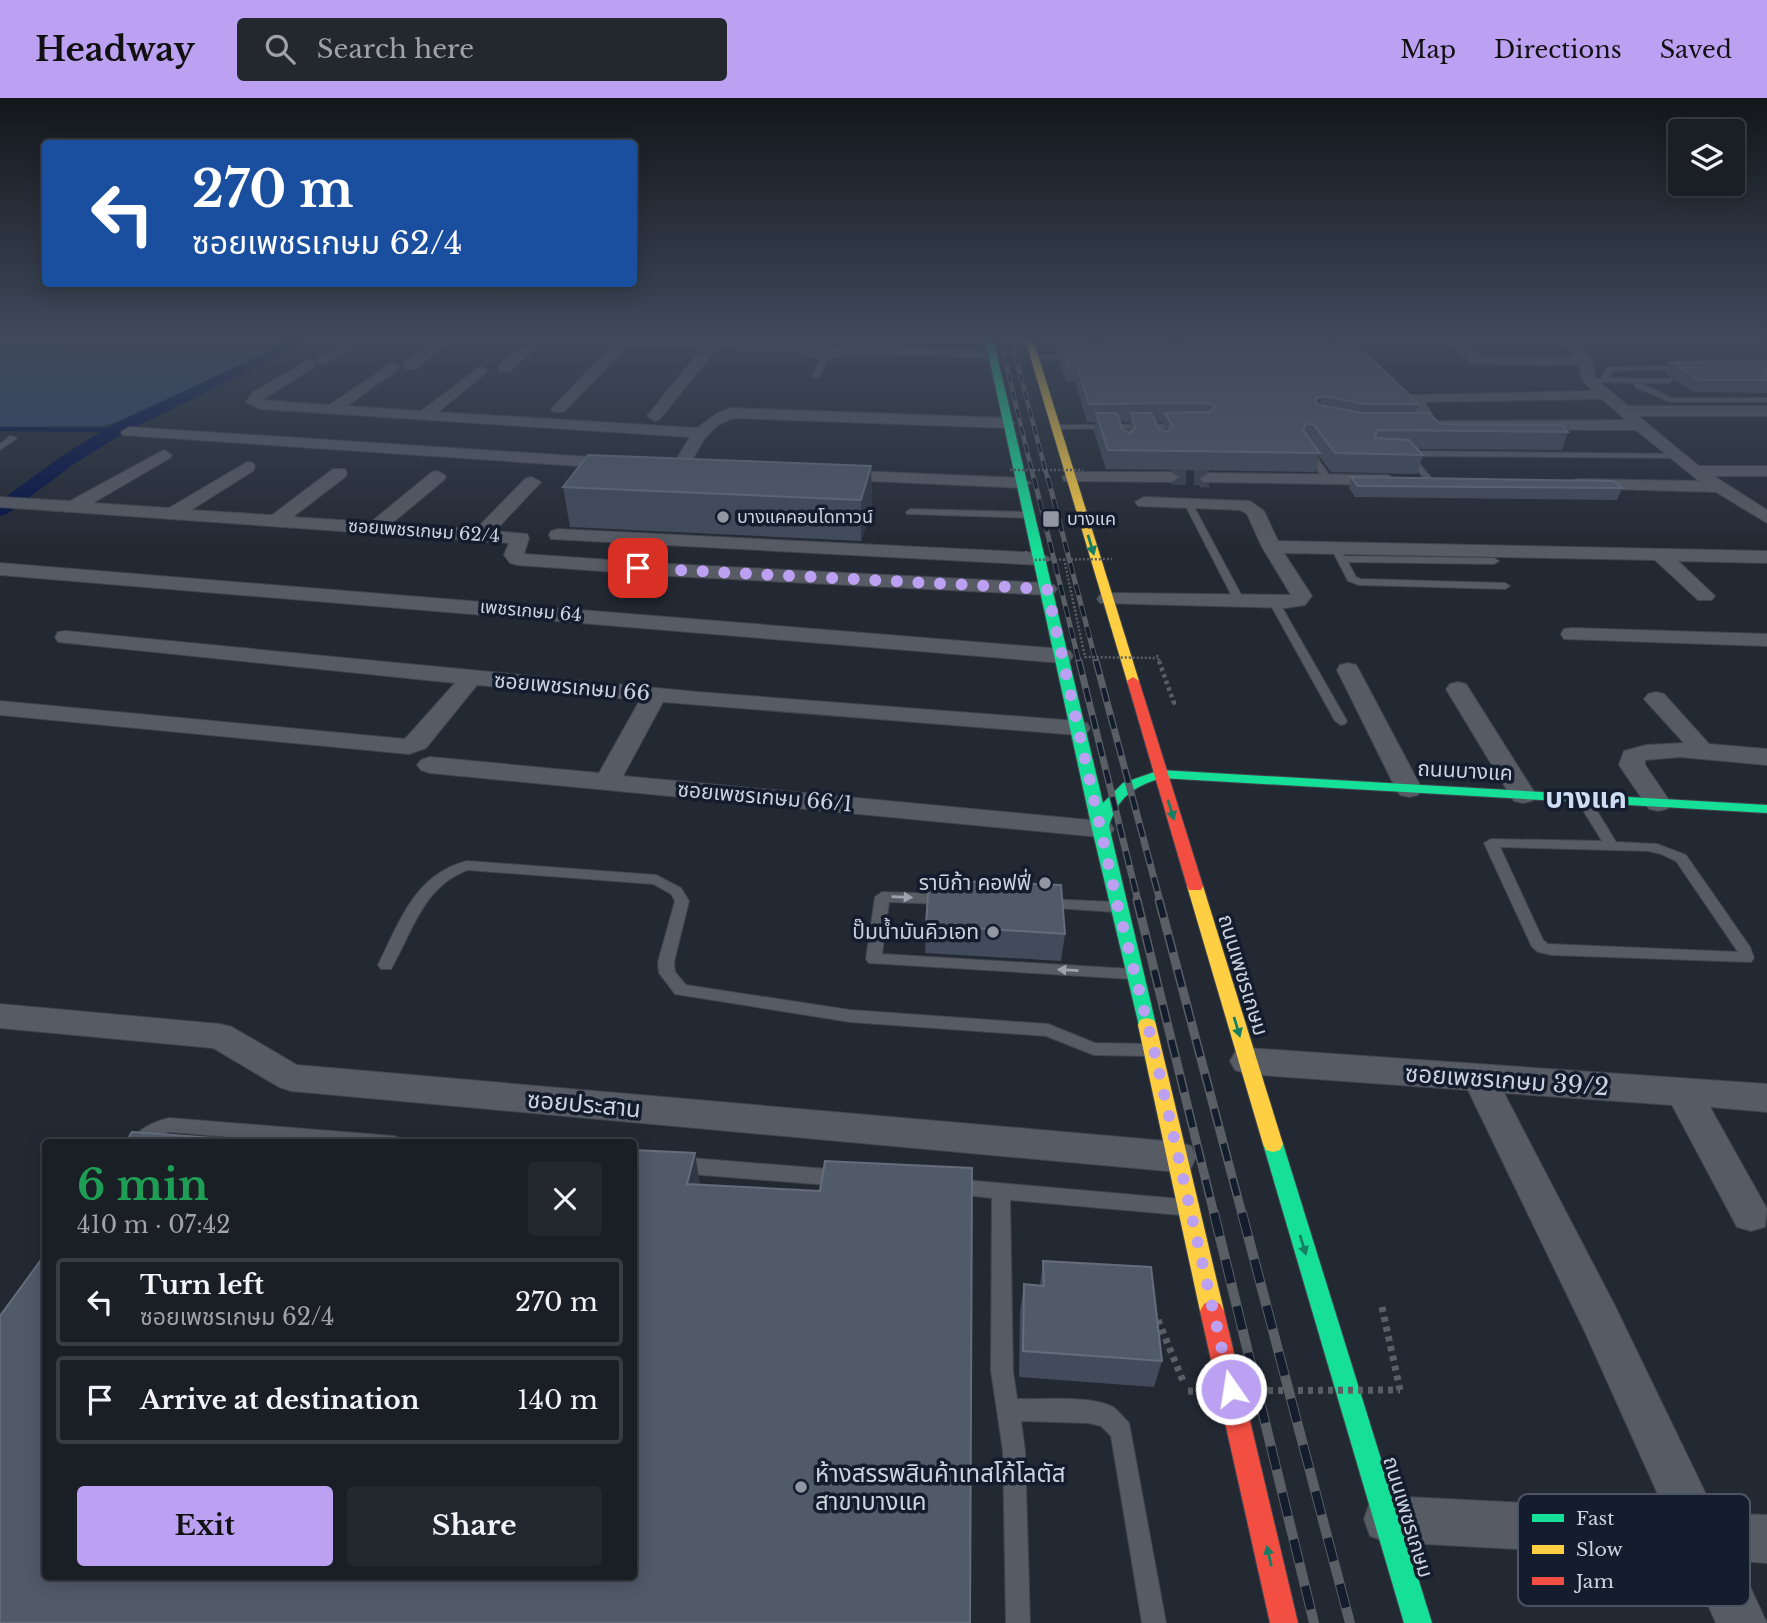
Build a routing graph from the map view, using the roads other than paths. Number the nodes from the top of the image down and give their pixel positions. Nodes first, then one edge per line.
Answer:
1 (334, 410) edge
2 (434, 410) edge
3 (660, 410) edge
4 (774, 410) edge
5 (781, 410) edge
6 (1004, 410) edge
7 (1050, 410) edge
8 (1419, 410) edge
9 (1624, 411) joint
10 (1767, 411) edge
11 (830, 412) junction
12 (976, 412) dead end
13 (655, 416) dead end
14 (426, 417) junction
15 (1007, 423) junction
16 (1640, 425) junction
17 (1121, 426) junction
18 (1153, 426) junction
19 (1193, 426) edge
20 (1055, 427) junction
21 (128, 432) dead end
22 (699, 433) junction
23 (1123, 436) edge
24 (1158, 436) edge
25 (13, 439) dead end
26 (1305, 447) edge
27 (0, 448) edge
28 (386, 449) junction
29 (1396, 453) edge
30 (1407, 453) junction
31 (164, 455) dead end
32 (1676, 456) junction
33 (638, 465) edge
34 (247, 467) dead end
35 (679, 468) edge
36 (1695, 471) junction
37 (1767, 471) edge
38 (339, 473) dead end
39 (1077, 473) junction
40 (815, 474) edge
41 (438, 476) dead end
42 (1016, 476) junction
43 (1171, 477) tunnel mouth
44 (1209, 478) tunnel mouth
45 (1328, 479) junction
46 (532, 482) dead end
47 (1437, 482) joint
48 (1568, 484) edge
49 (1718, 487) junction
50 (0, 502) edge
51 (1144, 502) dead end
52 (1188, 503) junction
53 (75, 506) junction
54 (910, 512) dead end
55 (174, 513) junction
56 (1030, 515) junction
57 (1767, 518) edge
58 (277, 520) junction
59 (376, 527) junction
60 (482, 534) junction
61 (558, 535) dead end
62 (1575, 544) dead end
63 (1271, 547) junction
64 (1767, 547) edge
65 (1339, 553) junction
66 (1661, 556) junction
67 (1767, 557) edge
68 (1030, 558) junction
69 (1494, 561) dead end
70 (0, 569) edge
71 (1505, 586) dead end
72 (1047, 589) junction
73 (1705, 596) dead end
74 (1107, 599) junction
75 (1240, 602) junction
76 (1274, 602) junction
77 (1572, 634) dead end
78 (66, 637) dead end
79 (1767, 640) edge
80 (1062, 656) junction
81 (1348, 670) dead end
82 (471, 678) junction
83 (1458, 689) dead end
84 (655, 695) junction
85 (1656, 699) dead end
86 (0, 708) edge
87 (1341, 721) dead end
88 (1079, 729) junction
89 (1701, 751) junction
90 (1767, 757) edge
91 (430, 765) dead end
92 (1160, 774) junction
93 (607, 782) junction
94 (1409, 789) junction
95 (1523, 795) junction
96 (1583, 799) junction
97 (1658, 803) junction
98 (1767, 809) edge
99 (1100, 829) junction
100 (1612, 846) junction
101 (964, 900) edge
102 (1032, 903) edge
103 (1118, 907) junction
104 (386, 965) dead end
105 (1136, 974) junction
106 (0, 1016) edge
107 (1154, 1050) junction
108 (1247, 1061) junction
109 (1480, 1079) junction
110 (1683, 1091) junction
111 (1767, 1098) edge
112 (144, 1139) edge
113 (344, 1139) edge
114 (1178, 1157) junction
115 (661, 1164) edge
116 (865, 1180) edge
117 (933, 1185) edge
118 (1001, 1193) junction
119 (1190, 1208) junction
120 (1751, 1215) dead end
121 (1008, 1410) junction
122 (1681, 1494) edge
123 (1387, 1519) junction
124 (1518, 1526) edge
125 (1734, 1606) edge
126 (1018, 1623) edge
127 (1154, 1623) edge
128 (1284, 1623) edge
129 (1418, 1623) edge
130 (1742, 1623) edge

1 - 14 street
2 - 14 street
3 - 13 street
4 - 22 street
5 - 11 street
6 - 15 main road
7 - 20 main road, ถนนเพชรเกษม
8 - 16 street
9 - 10 street
9 - 16 street
11 - 12 street
11 - 15 street
14 - 22 street
14 - 28 street
15 - 42 main road
16 - 32 street
17 - 18 lane
17 - 20 lane
17 - 23 lane
18 - 19 lane
18 - 24 lane
20 - 39 main road, ถนนเพชรเกษม
21 - 28 street
22 - 35 street
25 - 27 lane
26 - 45 lane
28 - 33 street
29 - 30 lane
30 - 32 lane
30 - 47 lane
31 - 53 street
32 - 36 street
34 - 55 street
36 - 37 street
36 - 49 street
38 - 58 street
39 - 43 street
39 -> 74 main road, ถนนเพชรเกษม
40 - 42 street
41 - 59 street
42 - 56 main road
44 - 45 street
45 - 47 street
46 - 60 street
48 - 49 street
49 - 57 street
50 - 53 street, ซอยเพชรเกษม 62/4
51 - 52 street
52 - 63 street
52 - 75 lane
53 - 55 street, ซอยเพชรเกษม 62/4
54 - 56 lane
55 - 58 street, ซอยเพชรเกษม 62/4
56 - 68 main road
58 - 59 street, ซอยเพชรเกษม 62/4
59 - 60 street, ซอยเพชรเกษม 62/4
60 - 72 street, ซอยเพชรเกษม 62/4
61 - 68 street
62 - 64 street
63 - 65 street
63 - 76 street
65 - 66 street
65 - 69 lane
65 - 71 lane
66 - 67 street
66 - 73 street
68 - 72 main road
70 - 80 street, เพชรเกษม 64
72 - 80 main road
74 - 75 street
74 - 92 main road, ถนนเพชรเกษม
75 - 76 street
76 - 87 lane
77 - 79 street
78 - 82 street, ซอยเพชรเกษม 66
80 - 88 main road
81 - 94 street
82 - 84 street, ซอยเพชรเกษม 66
82 - 86 street
83 - 95 street
84 - 88 street, ซอยเพชรเกษม 66
84 - 93 street
85 - 89 street
88 - 99 main road
89 - 90 street
89 - 97 street
91 - 93 street, ซอยเพชรเกษม 66/1
92 - 94 main road, ถนนบางแค
92 - 99 main road
92 -> 108 main road, ถนนเพชรเกษม
93 - 99 street, ซอยเพชรเกษม 66/1
94 - 95 main road, ถนนบางแค
95 - 96 main road, ถนนบางแค
96 - 97 main road, ถนนบางแค
96 - 100 lane
97 - 98 main road, ถนนบางแค
99 - 103 main road
100 - 100 lane
105 -> 101 lane
102 - 103 lane
103 - 105 main road
104 - 107 lane
105 - 107 main road
106 - 114 street, ซอยประสาน
107 - 114 main road
108 - 109 street, ซอยเพชรเกษม 39/2
108 -> 123 main road, ถนนเพชรเกษม
109 - 110 street, ซอยเพชรเกษม 39/2
109 - 122 street
110 - 111 street, ซอยเพชรเกษม 39/2
110 - 120 street
112 - 113 lane
114 - 119 main road
115 - 116 lane
117 - 118 lane
118 - 119 lane
118 - 121 lane
128 -> 119 main road
121 - 126 lane
121 - 127 lane
123 - 124 street
123 - 129 main road, ถนนเพชรเกษม
125 - 130 street

